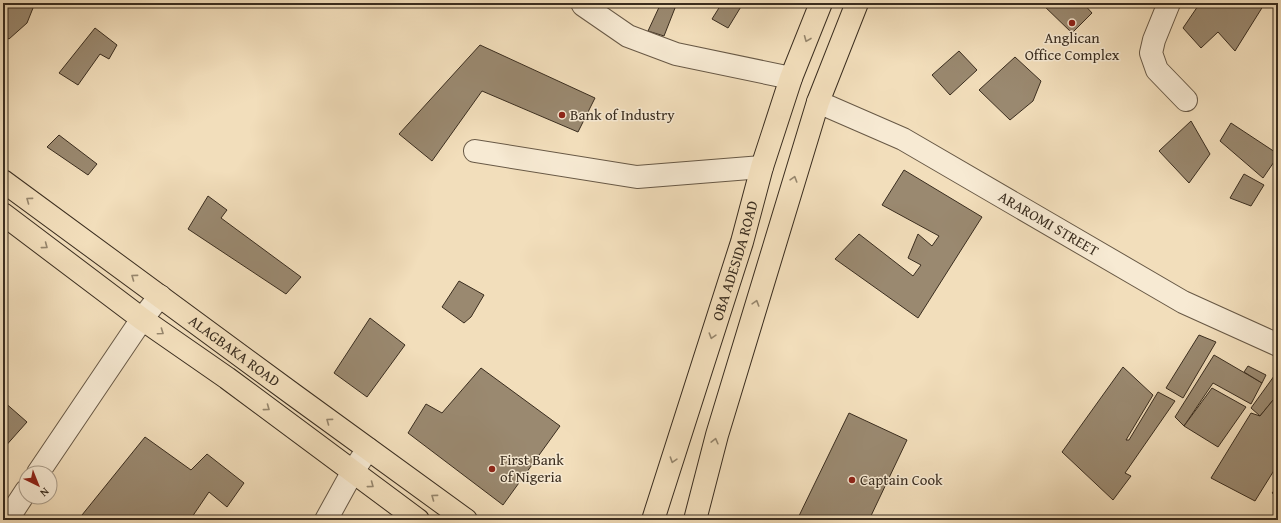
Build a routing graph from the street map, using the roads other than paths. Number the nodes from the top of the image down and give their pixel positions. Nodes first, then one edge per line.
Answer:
1 (582, 3) edge
2 (821, 3) edge
3 (857, 3) edge
4 (1169, 3) edge
5 (791, 78) junction
6 (1186, 100) dead end
7 (818, 102) junction
8 (475, 151) dead end
9 (762, 166) junction
10 (3, 181) edge
11 (3, 214) edge
12 (160, 296) junction
13 (142, 319) junction
14 (1278, 345) edge
15 (368, 449) junction
16 (43, 465) edge
17 (353, 471) junction
18 (18, 504) edge
19 (7, 520) edge
20 (326, 520) edge
21 (418, 520) edge
22 (466, 520) edge
23 (653, 520) edge
24 (696, 520) edge

1 - 5 street
2 -> 5 main road, OBA ADESIDA ROAD
3 - 7 main road
4 - 6 street
5 - 9 main road, OBA ADESIDA ROAD
7 - 14 street, ARAROMI STREET
24 -> 7 main road
8 - 9 street
9 -> 23 main road, OBA ADESIDA ROAD
12 -> 10 main road, ALAGBAKA ROAD
11 -> 13 main road, ALAGBAKA ROAD
12 - 13 street
15 -> 12 main road, ALAGBAKA ROAD
13 - 16 street
13 -> 17 main road, ALAGBAKA ROAD
15 - 17 street
22 -> 15 main road, ALAGBAKA ROAD
17 - 20 street
17 -> 21 main road, ALAGBAKA ROAD
18 - 19 street

